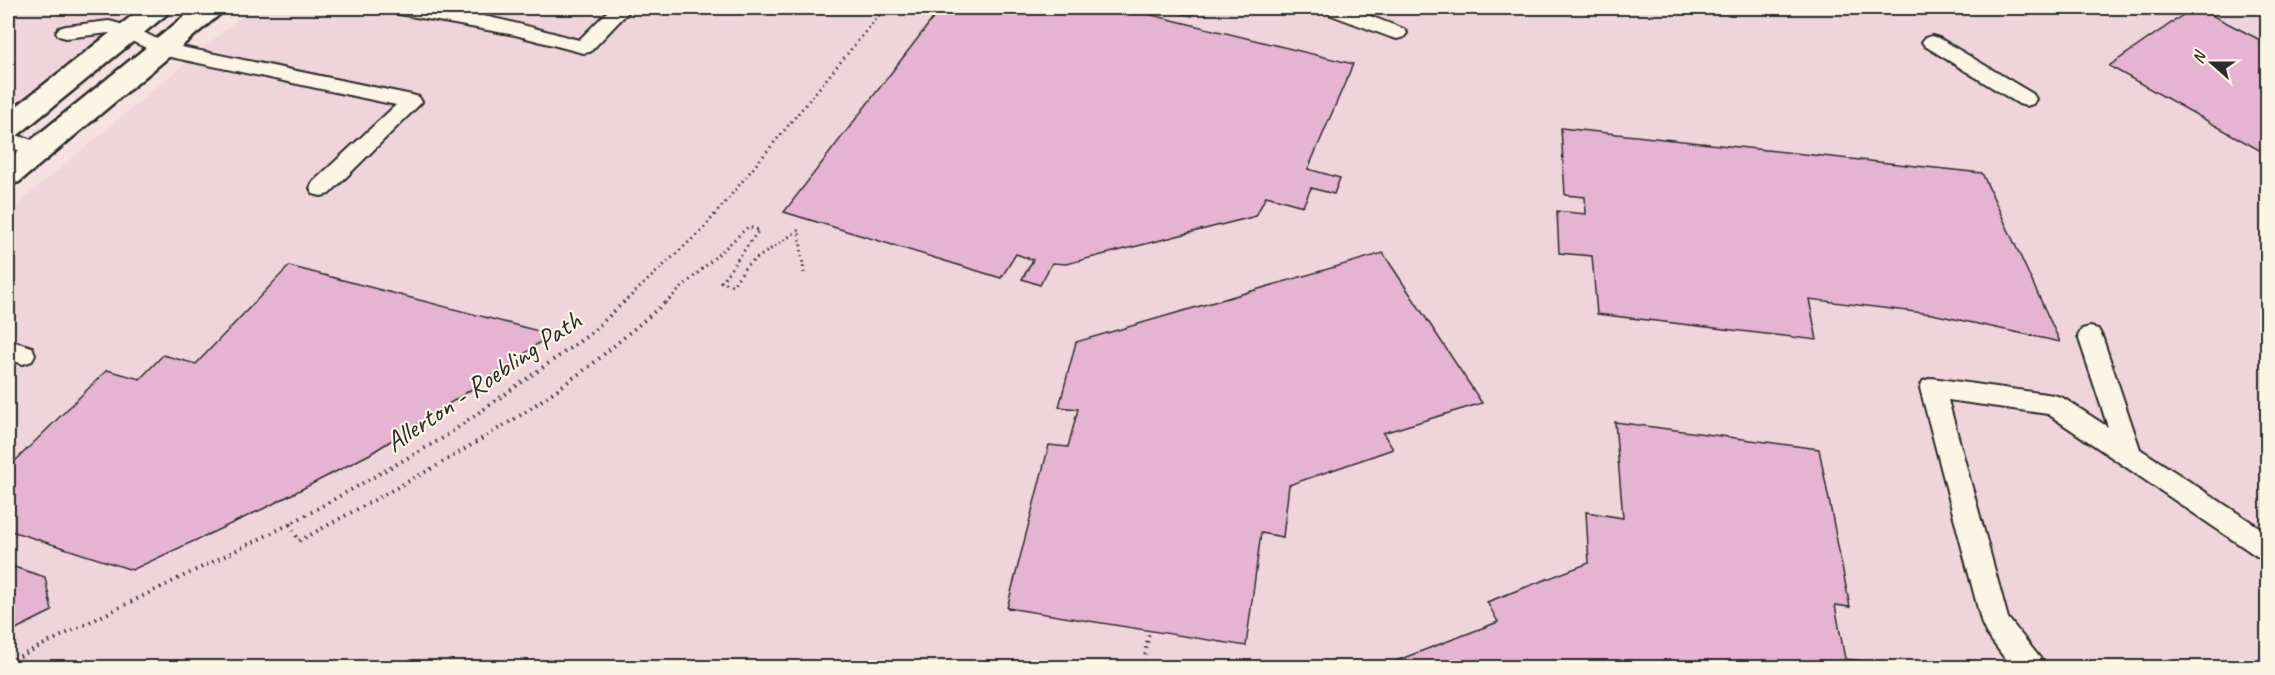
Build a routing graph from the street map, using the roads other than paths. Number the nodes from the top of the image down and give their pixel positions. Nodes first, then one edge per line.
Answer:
1 (158, 8) edge
2 (211, 8) edge
3 (399, 8) edge
4 (622, 8) edge
5 (1340, 8) edge
6 (66, 32) dead end
7 (128, 32) junction
8 (1397, 33) dead end
9 (1932, 42) dead end
10 (161, 49) junction
11 (2026, 99) dead end
12 (8, 128) edge
13 (8, 140) edge
14 (39, 149) junction
15 (8, 175) edge
16 (321, 188) dead end
17 (2090, 336) dead end
18 (2130, 456) junction
19 (2268, 548) edge
20 (2030, 668) edge

1 - 7 main road
2 - 10 main road
3 - 4 lane
5 - 8 lane
6 - 7 lane
7 - 10 lane
7 - 12 main road
9 - 11 lane
10 - 14 main road
10 - 16 lane
13 - 14 lane
14 - 15 main road
17 - 18 lane
18 - 19 lane
18 - 20 lane

